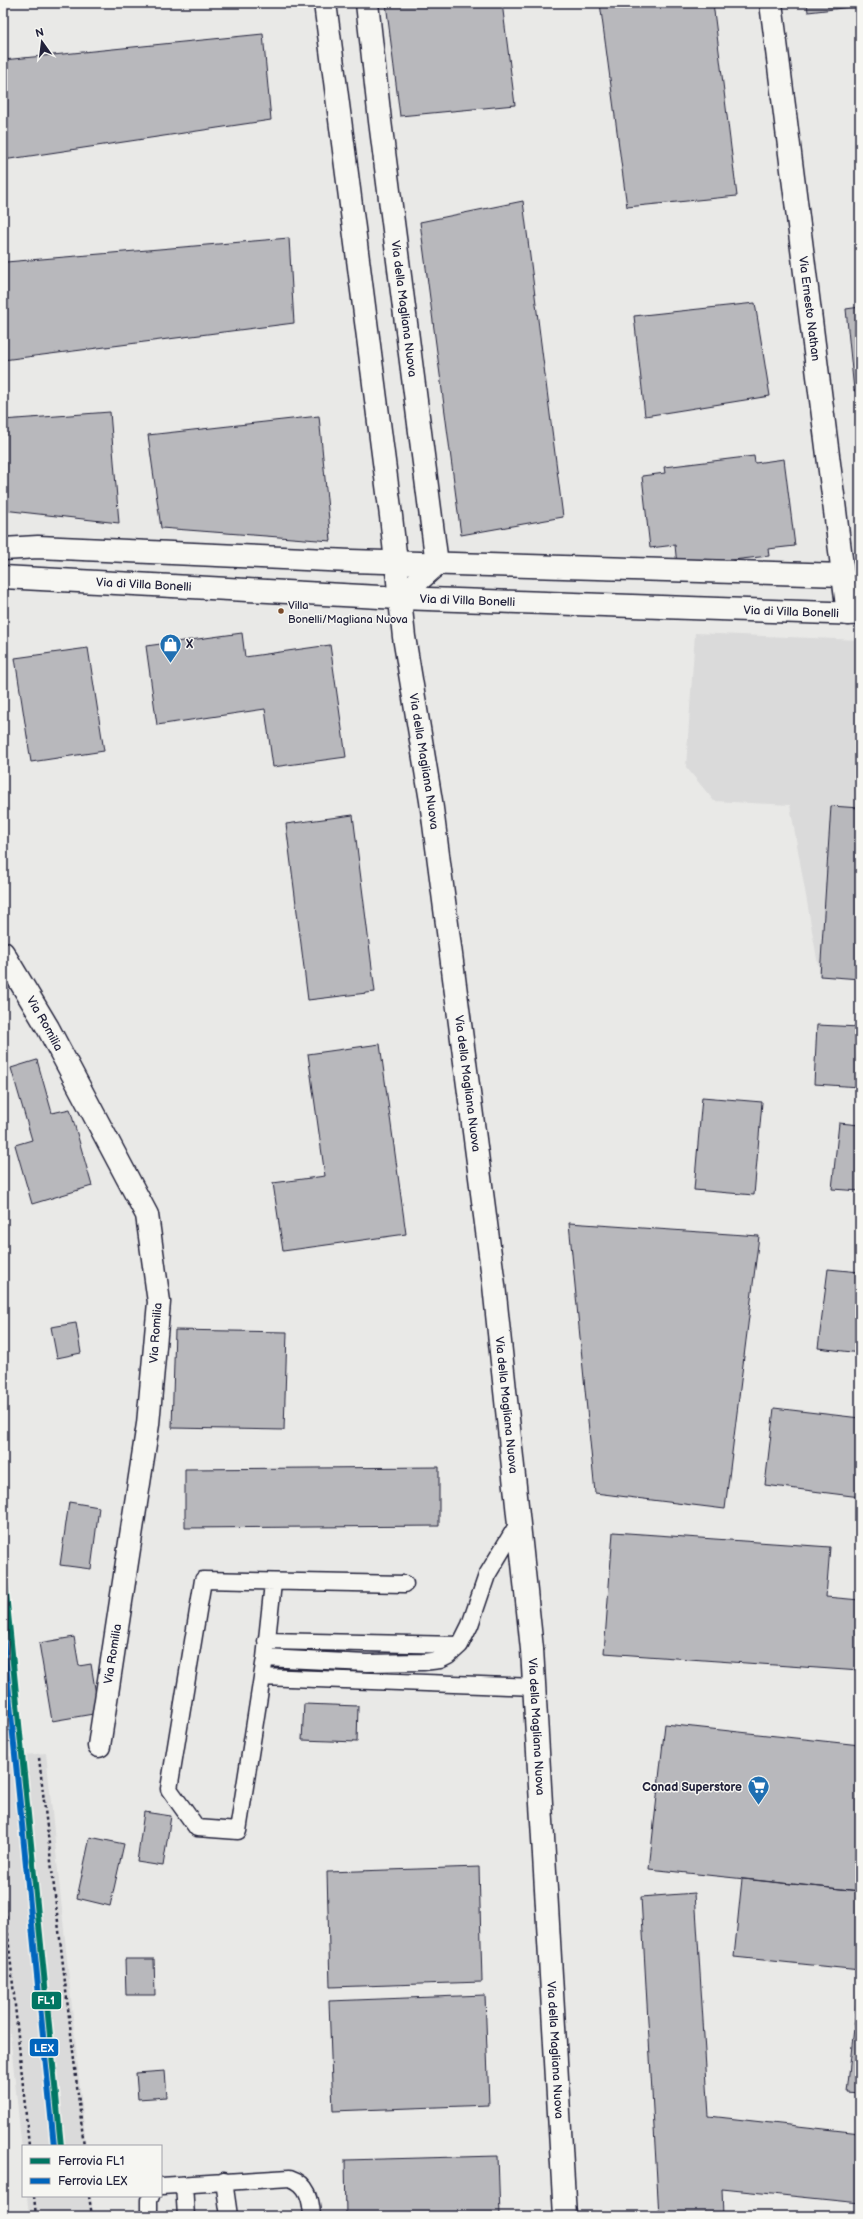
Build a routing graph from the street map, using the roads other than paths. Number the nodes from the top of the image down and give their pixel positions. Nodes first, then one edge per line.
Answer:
1 (325, 3) edge
2 (367, 3) edge
3 (771, 3) edge
4 (3, 549) edge
5 (395, 562) junction
6 (437, 564) junction
7 (843, 575) junction
8 (3, 577) edge
9 (399, 598) junction
10 (854, 614) edge
11 (3, 953) edge
12 (519, 1522) junction
13 (273, 1583) junction
14 (405, 1584) dead end
15 (266, 1641) junction
16 (460, 1645) junction
17 (265, 1658) junction
18 (262, 1677) junction
19 (535, 1686) junction
20 (99, 1746) dead end
21 (224, 2181) junction
22 (184, 2184) junction
23 (162, 2186) edge
24 (150, 2197) edge
25 (150, 2216) edge
26 (186, 2216) edge
27 (228, 2216) edge
28 (312, 2216) edge
29 (565, 2216) edge

1 - 5 street, Via della Magliana Nuova
2 - 6 street, Via della Magliana Nuova
3 - 7 street, Via Ernesto Nathan
4 - 5 street
5 - 6 street
5 - 9 street, Via della Magliana Nuova
6 - 7 street
6 - 9 street
7 - 10 street, Via Ernesto Nathan
8 - 9 street, Via di Villa Bonelli
9 - 10 street, Via di Villa Bonelli
9 - 12 street, Via della Magliana Nuova
11 - 20 street, Via Romilia
12 - 16 lane
12 - 19 street, Via della Magliana Nuova
13 - 14 lane
13 - 15 lane
13 - 18 lane
15 - 16 lane
15 - 17 lane
16 - 17 lane
17 - 18 lane
18 - 19 lane
19 - 29 street, Via della Magliana Nuova
21 - 22 lane
21 - 27 lane
21 - 28 lane
22 - 23 lane
22 - 26 lane
24 - 25 lane

